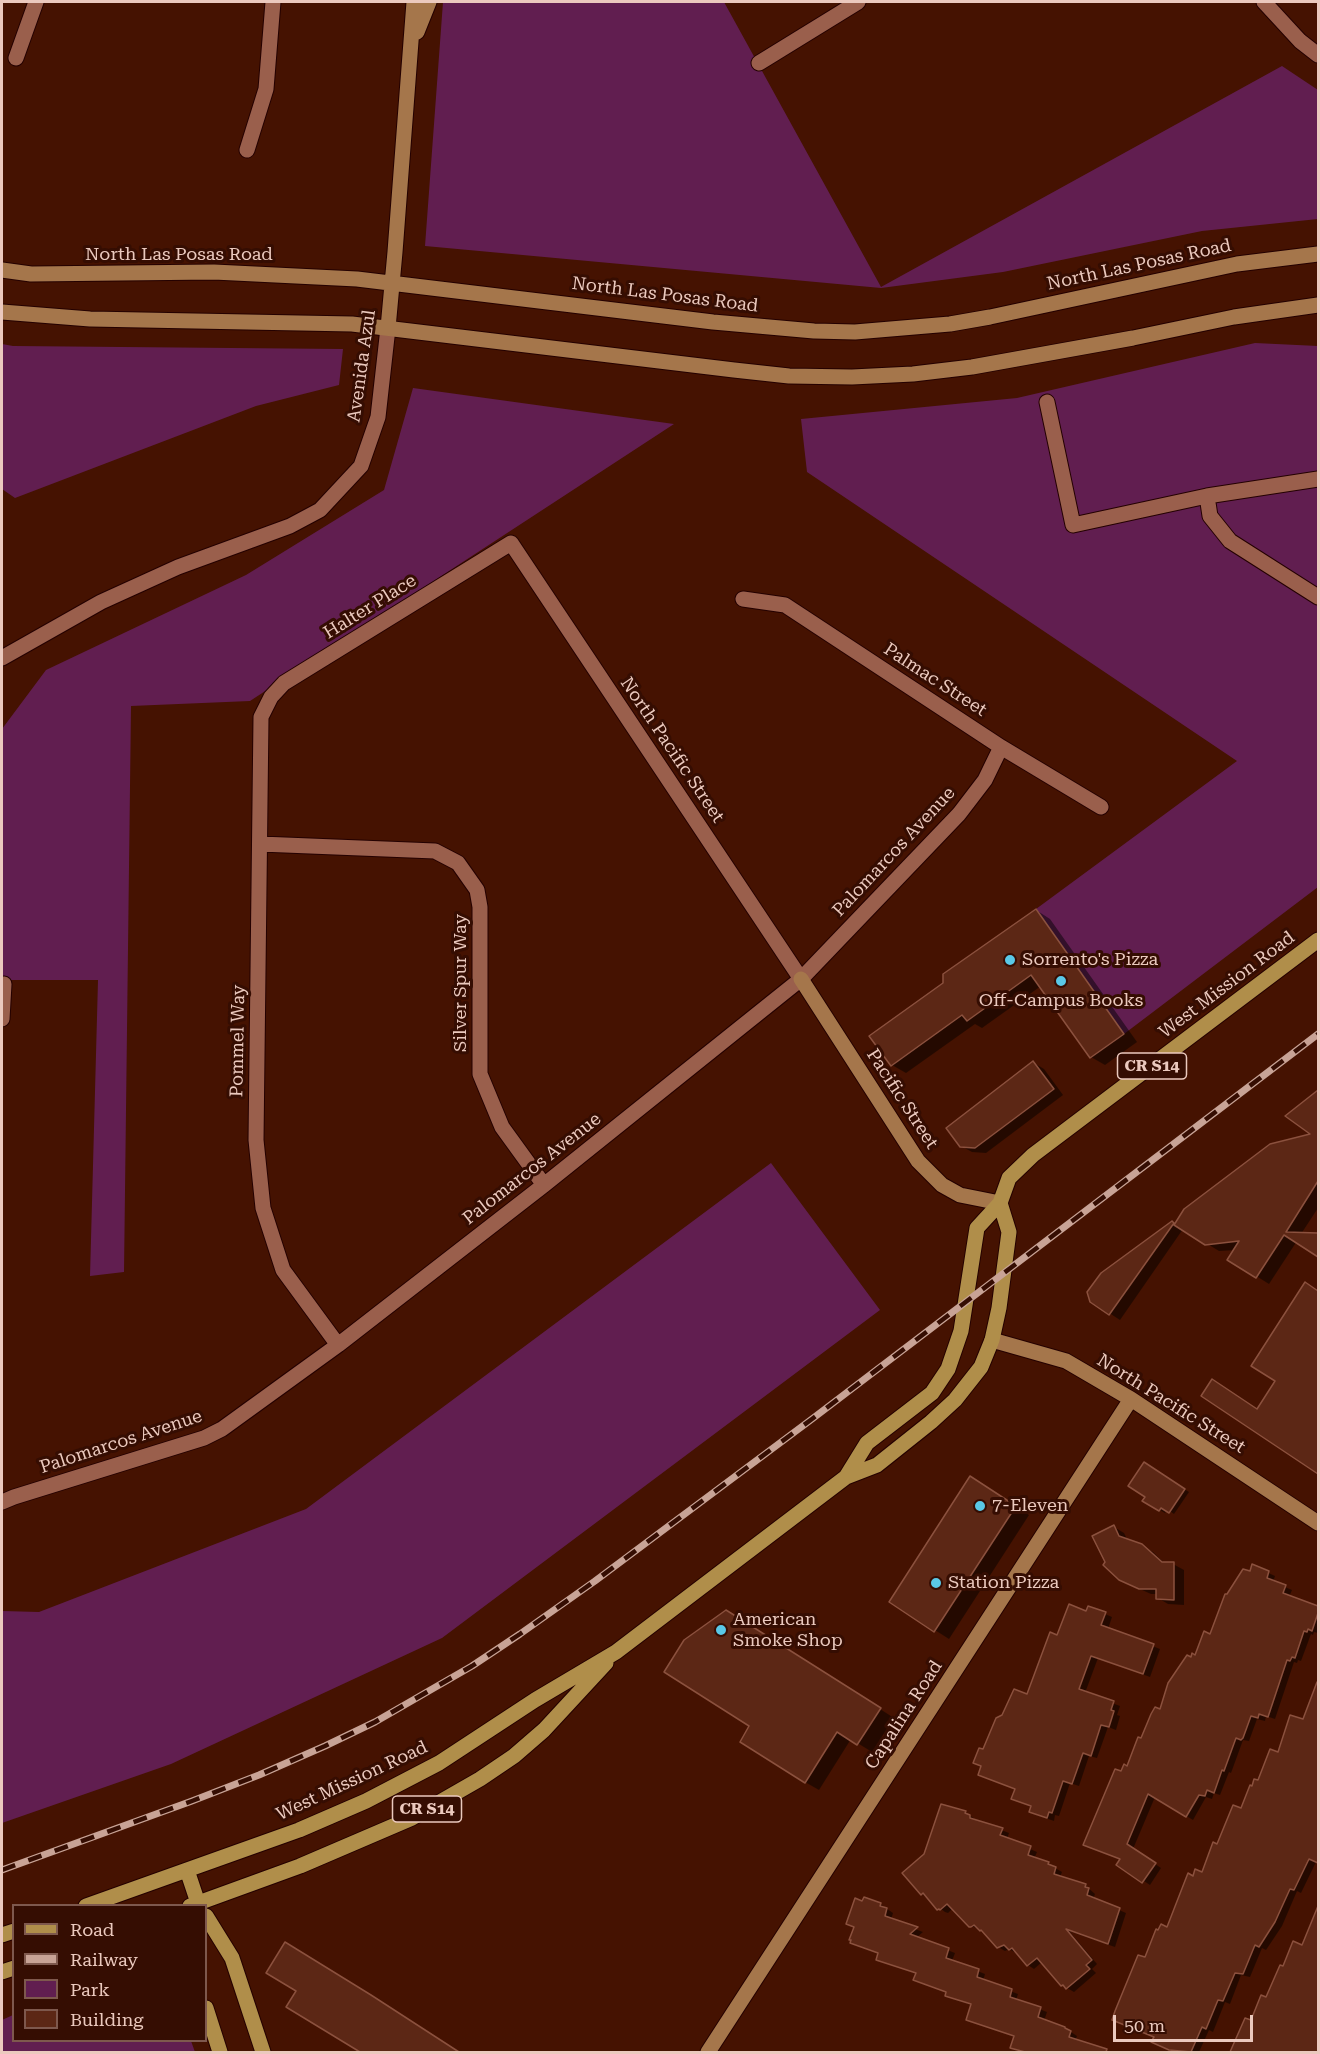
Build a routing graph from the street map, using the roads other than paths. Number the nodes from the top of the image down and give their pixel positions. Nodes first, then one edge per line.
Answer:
1 (36, 2) edge
2 (273, 2) edge
3 (414, 2) edge
4 (429, 2) edge
5 (858, 2) edge
6 (1264, 2) edge
7 (410, 49) junction
8 (1318, 55) edge
9 (16, 58) dead end
10 (759, 63) dead end
11 (247, 150) dead end
12 (1318, 254) edge
13 (2, 270) edge
14 (392, 282) junction
15 (1318, 305) edge
16 (2, 312) edge
17 (388, 328) junction
18 (1047, 402) dead end
19 (1318, 479) edge
20 (1207, 496) junction
21 (511, 543) joint
22 (1318, 597) edge
23 (743, 600) dead end
24 (2, 658) edge
25 (261, 717) joint
26 (1001, 747) junction
27 (1101, 807) dead end
28 (260, 844) junction
29 (1318, 940) edge
30 (801, 979) junction
31 (4, 984) dead end
32 (2, 1019) edge
33 (544, 1185) junction
34 (1000, 1203) junction
35 (992, 1340) junction
36 (338, 1345) junction
37 (1131, 1399) junction
38 (846, 1477) junction
39 (2, 1503) edge
40 (1318, 1523) edge
41 (616, 1652) junction
42 (187, 1870) junction
43 (89, 1904) edge
44 (197, 1904) edge
45 (205, 1904) edge
46 (207, 1920) edge
47 (207, 2011) edge
48 (220, 2052) edge
49 (264, 2052) edge
50 (708, 2052) edge

1 - 9 street
2 - 11 street
3 - 7 main road, Avenida Azul
4 - 7 main road
5 - 10 street
6 - 8 street
7 - 14 main road, Avenida Azul
12 - 14 main road, North Las Posas Road
13 - 14 main road, North Las Posas Road
14 - 17 main road, Avenida Azul
15 - 17 main road
16 - 17 main road
17 - 24 street, Avenida Azul
18 - 20 street
19 - 20 street
20 - 22 street
21 - 25 street, Halter Place
21 - 30 street, North Pacific Street
23 - 26 street, Palmac Street
25 - 28 street, Pommel Way
26 - 27 street, Palmac Street
26 - 30 street, Palomarcos Avenue
28 - 33 street, Silver Spur Way
28 - 36 street, Pommel Way
29 - 34 main road, West Mission Road / CR S14
30 - 33 street, Palomarcos Avenue
30 - 34 main road, Pacific Street
31 - 32 street
33 - 36 street, Palomarcos Avenue
34 - 35 main road, West Mission Road / CR S14
34 - 38 main road, West Mission Road / CR S14
35 - 37 main road, North Pacific Street
35 - 38 main road, West Mission Road / CR S14
36 - 39 street, Palomarcos Avenue
37 - 40 main road, North Pacific Street
37 - 50 main road, Capalina Road
38 - 41 main road, West Mission Road / CR S14
41 - 42 main road, West Mission Road / CR S14
41 - 45 main road, West Mission Road / CR S14
42 - 43 main road, West Mission Road / CR S14
42 - 44 main road
46 - 49 main road
47 - 48 main road

